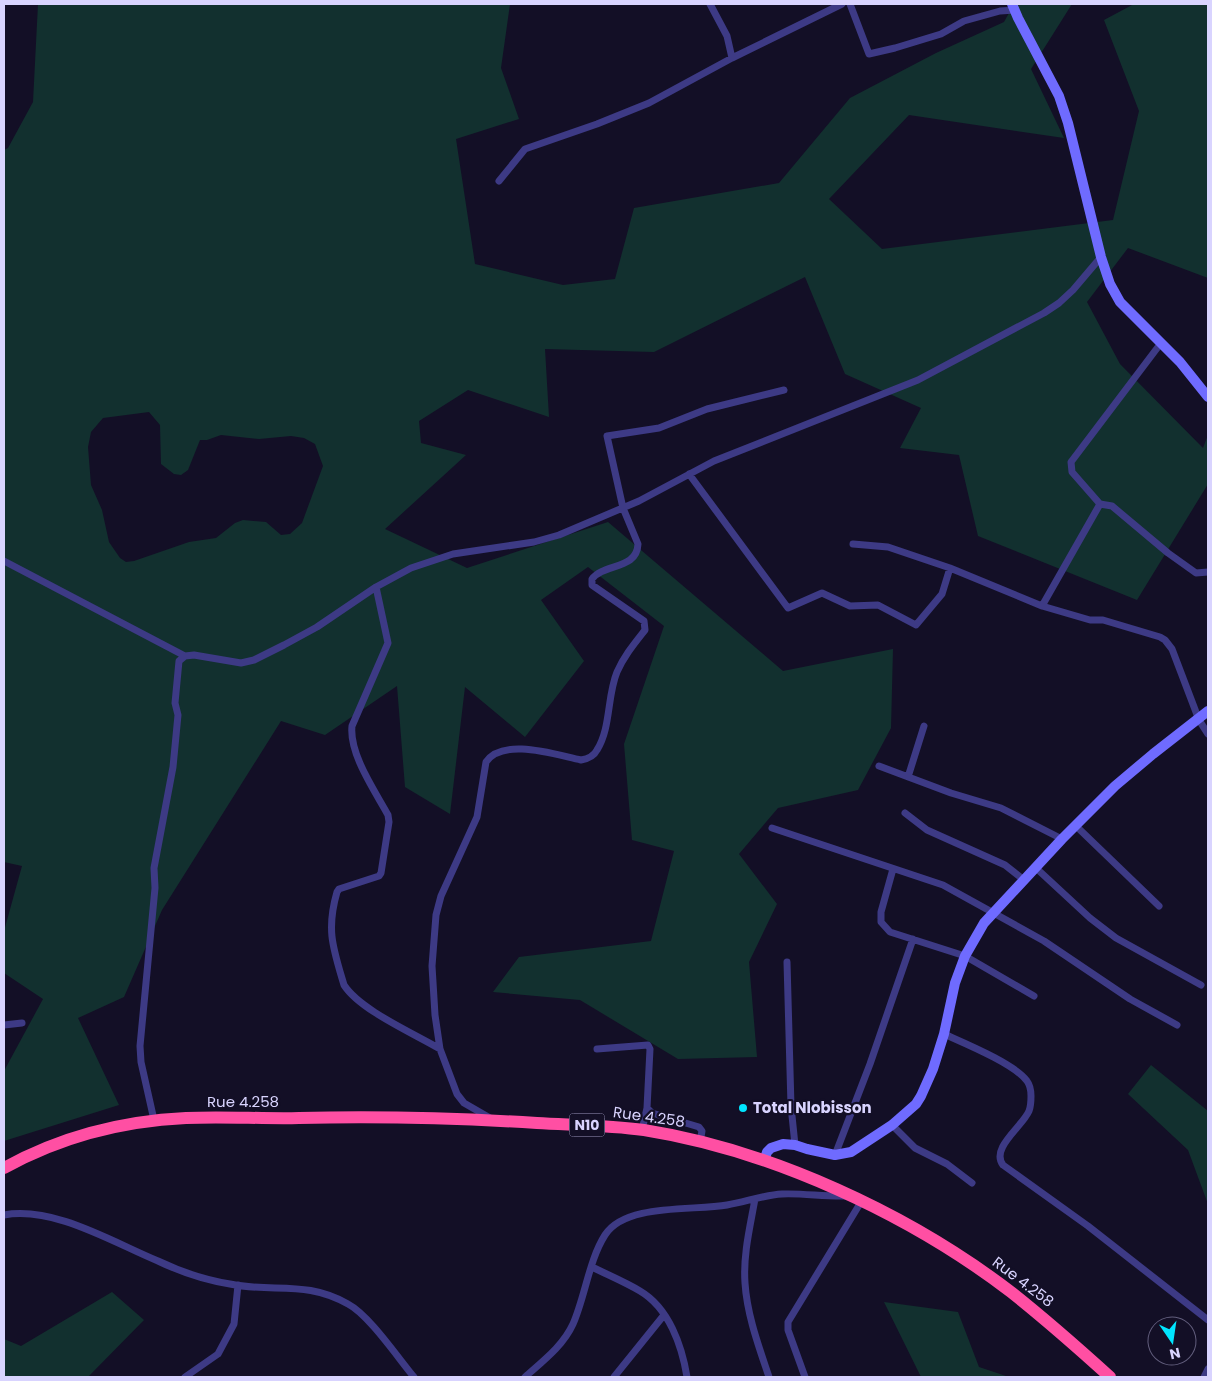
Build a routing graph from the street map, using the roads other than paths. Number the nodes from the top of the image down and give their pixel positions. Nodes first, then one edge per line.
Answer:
1 (710, 4) edge
2 (842, 4) edge
3 (850, 4) edge
4 (1013, 7) edge
5 (732, 58) junction
6 (499, 181) dead end
7 (1101, 257) junction
8 (1161, 343) junction
9 (784, 390) dead end
10 (1208, 397) edge
11 (688, 474) junction
12 (1100, 504) junction
13 (623, 508) junction
14 (853, 544) dead end
15 (4, 561) edge
16 (950, 568) junction
17 (1208, 572) edge
18 (376, 587) junction
19 (1042, 606) junction
20 (185, 656) junction
21 (1208, 711) edge
22 (1199, 720) junction
23 (924, 726) dead end
24 (1208, 734) edge
25 (879, 766) dead end
26 (908, 777) junction
27 (905, 813) dead end
28 (1076, 826) junction
29 (772, 828) dead end
30 (1062, 840) junction
31 (1036, 868) junction
32 (893, 869) junction
33 (1024, 880) junction
34 (1159, 906) dead end
35 (993, 912) junction
36 (913, 939) junction
37 (965, 956) junction
38 (787, 962) dead end
39 (1201, 985) dead end
40 (1034, 996) dead end
41 (22, 1023) dead end
42 (4, 1025) edge
43 (1177, 1025) dead end
44 (944, 1034) junction
45 (440, 1049) junction
46 (598, 1049) dead end
47 (647, 1108) junction
48 (154, 1120) junction
49 (495, 1120) junction
50 (892, 1125) junction
51 (642, 1130) junction
52 (700, 1142) junction
53 (795, 1145) junction
54 (835, 1155) junction
55 (764, 1161) junction
56 (4, 1168) edge
57 (972, 1183) dead end
58 (755, 1199) junction
59 (856, 1199) junction
60 (4, 1215) edge
61 (592, 1267) junction
62 (238, 1285) junction
63 (664, 1315) junction
64 (1208, 1320) edge
65 (1208, 1369) edge
66 (185, 1377) edge
67 (414, 1377) edge
68 (526, 1377) edge
69 (614, 1377) edge
70 (687, 1377) edge
71 (768, 1377) edge
72 (805, 1377) edge
73 (1110, 1377) edge
74 (1204, 1377) edge

1 - 5 street
2 - 5 street
3 - 4 street
4 - 7 street
5 - 6 street
7 - 8 street
7 - 11 street
8 - 10 street
8 - 12 street
9 - 13 street
11 - 13 street
11 - 16 street
12 - 17 street
12 - 19 street
13 - 18 street
13 - 45 street
14 - 16 street
15 - 20 street
16 - 19 street
18 - 20 street
18 - 45 street
19 - 22 street
20 - 48 street
21 - 22 street
22 - 24 street
22 - 28 street
23 - 26 street
25 - 26 street
26 - 30 street
27 - 33 street
28 - 30 street
28 - 34 street
29 - 32 street
30 - 31 street
31 - 33 street
31 - 39 street
32 - 35 street
32 - 36 street
33 - 35 street
35 - 37 street
35 - 43 street
36 - 37 street
36 - 54 street
37 - 40 street
37 - 44 street
38 - 53 street
41 - 42 street
44 - 50 street
44 - 64 street
45 - 49 street
46 - 47 street
47 - 51 street
47 - 52 street
48 - 49 highway, Rue 4.258 / N10
48 - 56 highway, Rue 4.258 / N10
49 - 51 highway, Rue 4.258 / N10
50 - 54 street
50 - 57 street
51 - 52 highway, Rue 4.258 / N10
52 - 55 highway, Rue 4.258 / N10
53 - 54 street
53 - 55 street
55 - 59 highway, Rue 4.258 / N10
58 - 59 street
58 - 61 street
58 - 71 street
59 - 72 street
59 - 73 highway, Rue 4.258 / N10
60 - 62 street
61 - 63 street
61 - 68 street
62 - 66 street
62 - 67 street
63 - 69 street
63 - 70 street
65 - 74 street

